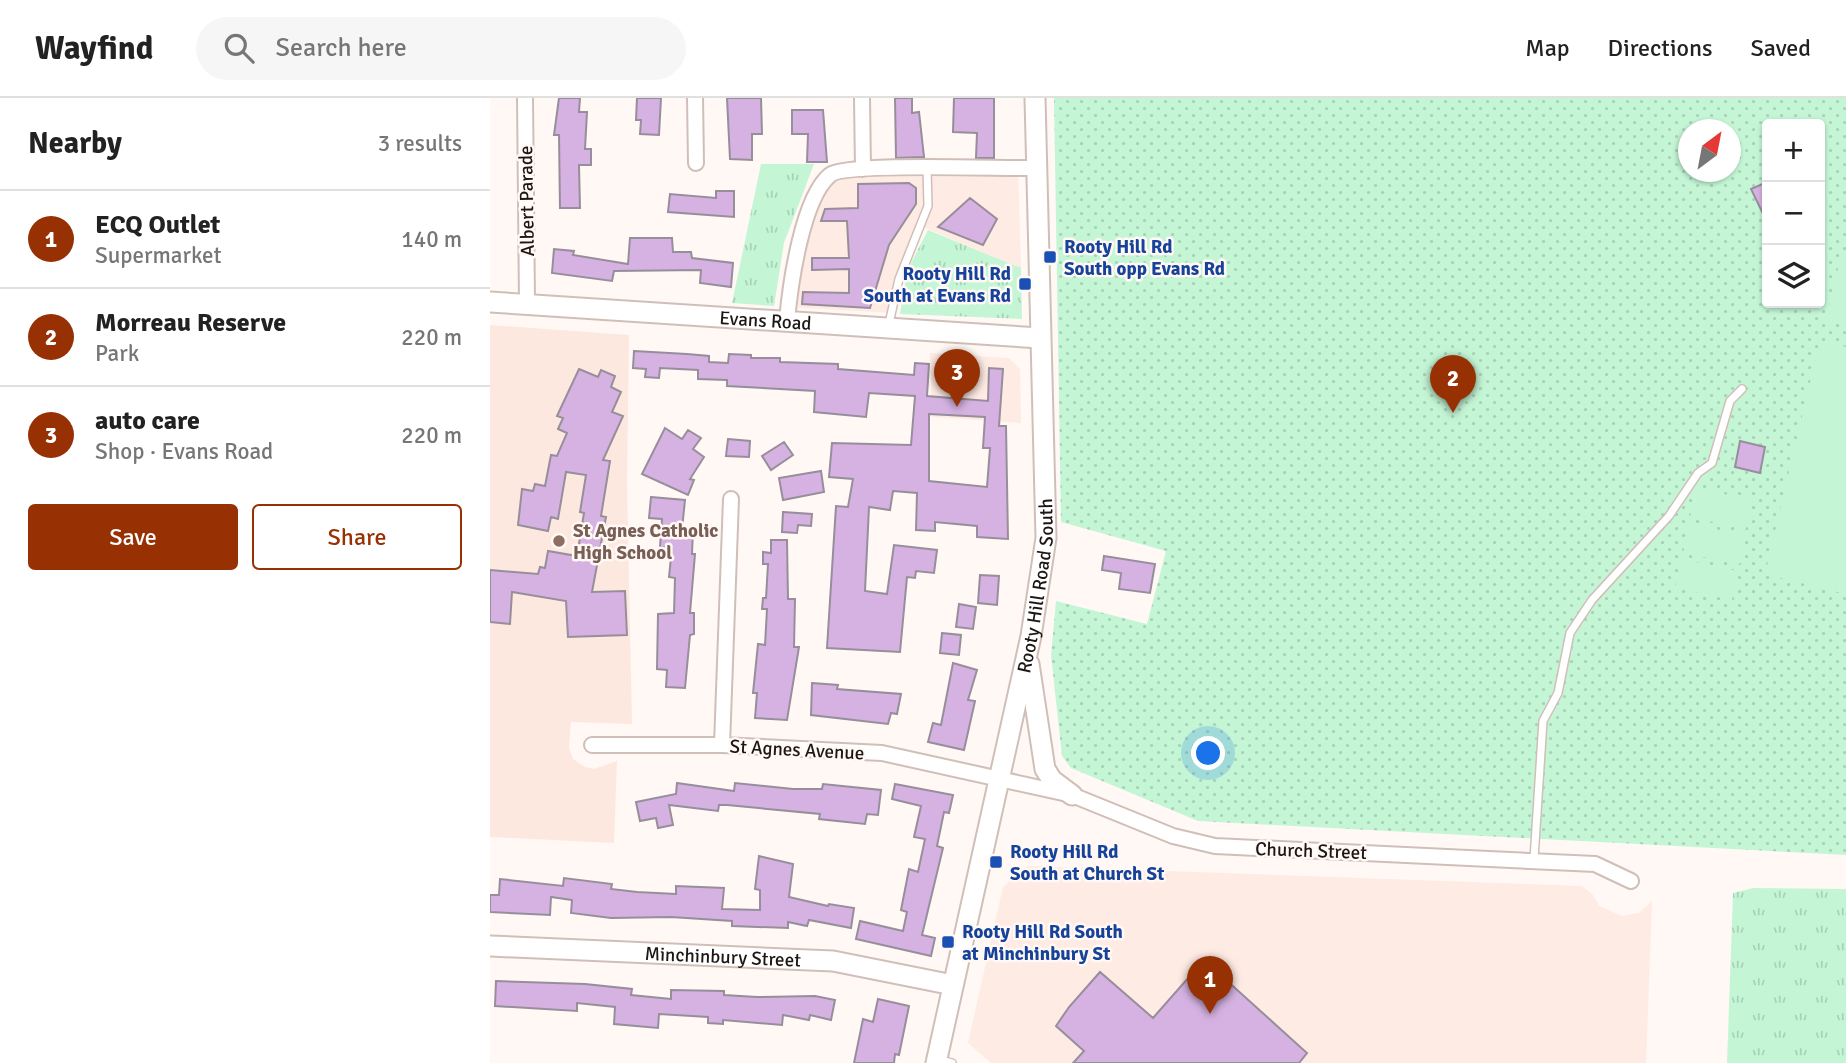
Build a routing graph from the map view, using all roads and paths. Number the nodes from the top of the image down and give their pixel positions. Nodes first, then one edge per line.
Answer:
1 (525, 98) edge
2 (695, 98) edge
3 (862, 98) edge
4 (1035, 98) edge
5 (696, 163) dead end
6 (927, 168) junction
7 (1036, 168) junction
8 (863, 169) junction
9 (490, 302) edge
10 (527, 304) junction
11 (787, 321) junction
12 (888, 329) junction
13 (1040, 338) junction
14 (1742, 389) dead end
15 (731, 499) dead end
16 (1028, 652) junction
17 (592, 745) dead end
18 (722, 745) junction
19 (999, 778) junction
20 (1072, 794) junction
21 (1534, 859) junction
22 (1631, 881) dead end
23 (490, 946) edge
24 (953, 985) junction
25 (941, 1062) edge

1 - 10 street, Albert Parade
2 - 5 street
3 - 8 street
4 - 7 main road, Rooty Hill Road South
6 - 7 street
6 - 8 street
6 - 12 lane
7 - 13 main road, Rooty Hill Road South
8 - 11 street
9 - 10 main road, Evans Road
10 - 11 main road, Evans Road
11 - 12 main road, Evans Road
12 - 13 main road, Evans Road
13 - 16 main road, Rooty Hill Road South
14 - 21 lane
15 - 18 street
16 - 19 main road, Rooty Hill Road South
16 - 20 main road
17 - 18 street, St Agnes Avenue
18 - 19 street, St Agnes Avenue
19 - 20 street, Church Street
19 - 24 main road, Rooty Hill Road South
20 - 21 street, Church Street
21 - 22 street, Church Street
23 - 24 main road, Minchinbury Street
24 - 25 main road, Rooty Hill Road South

